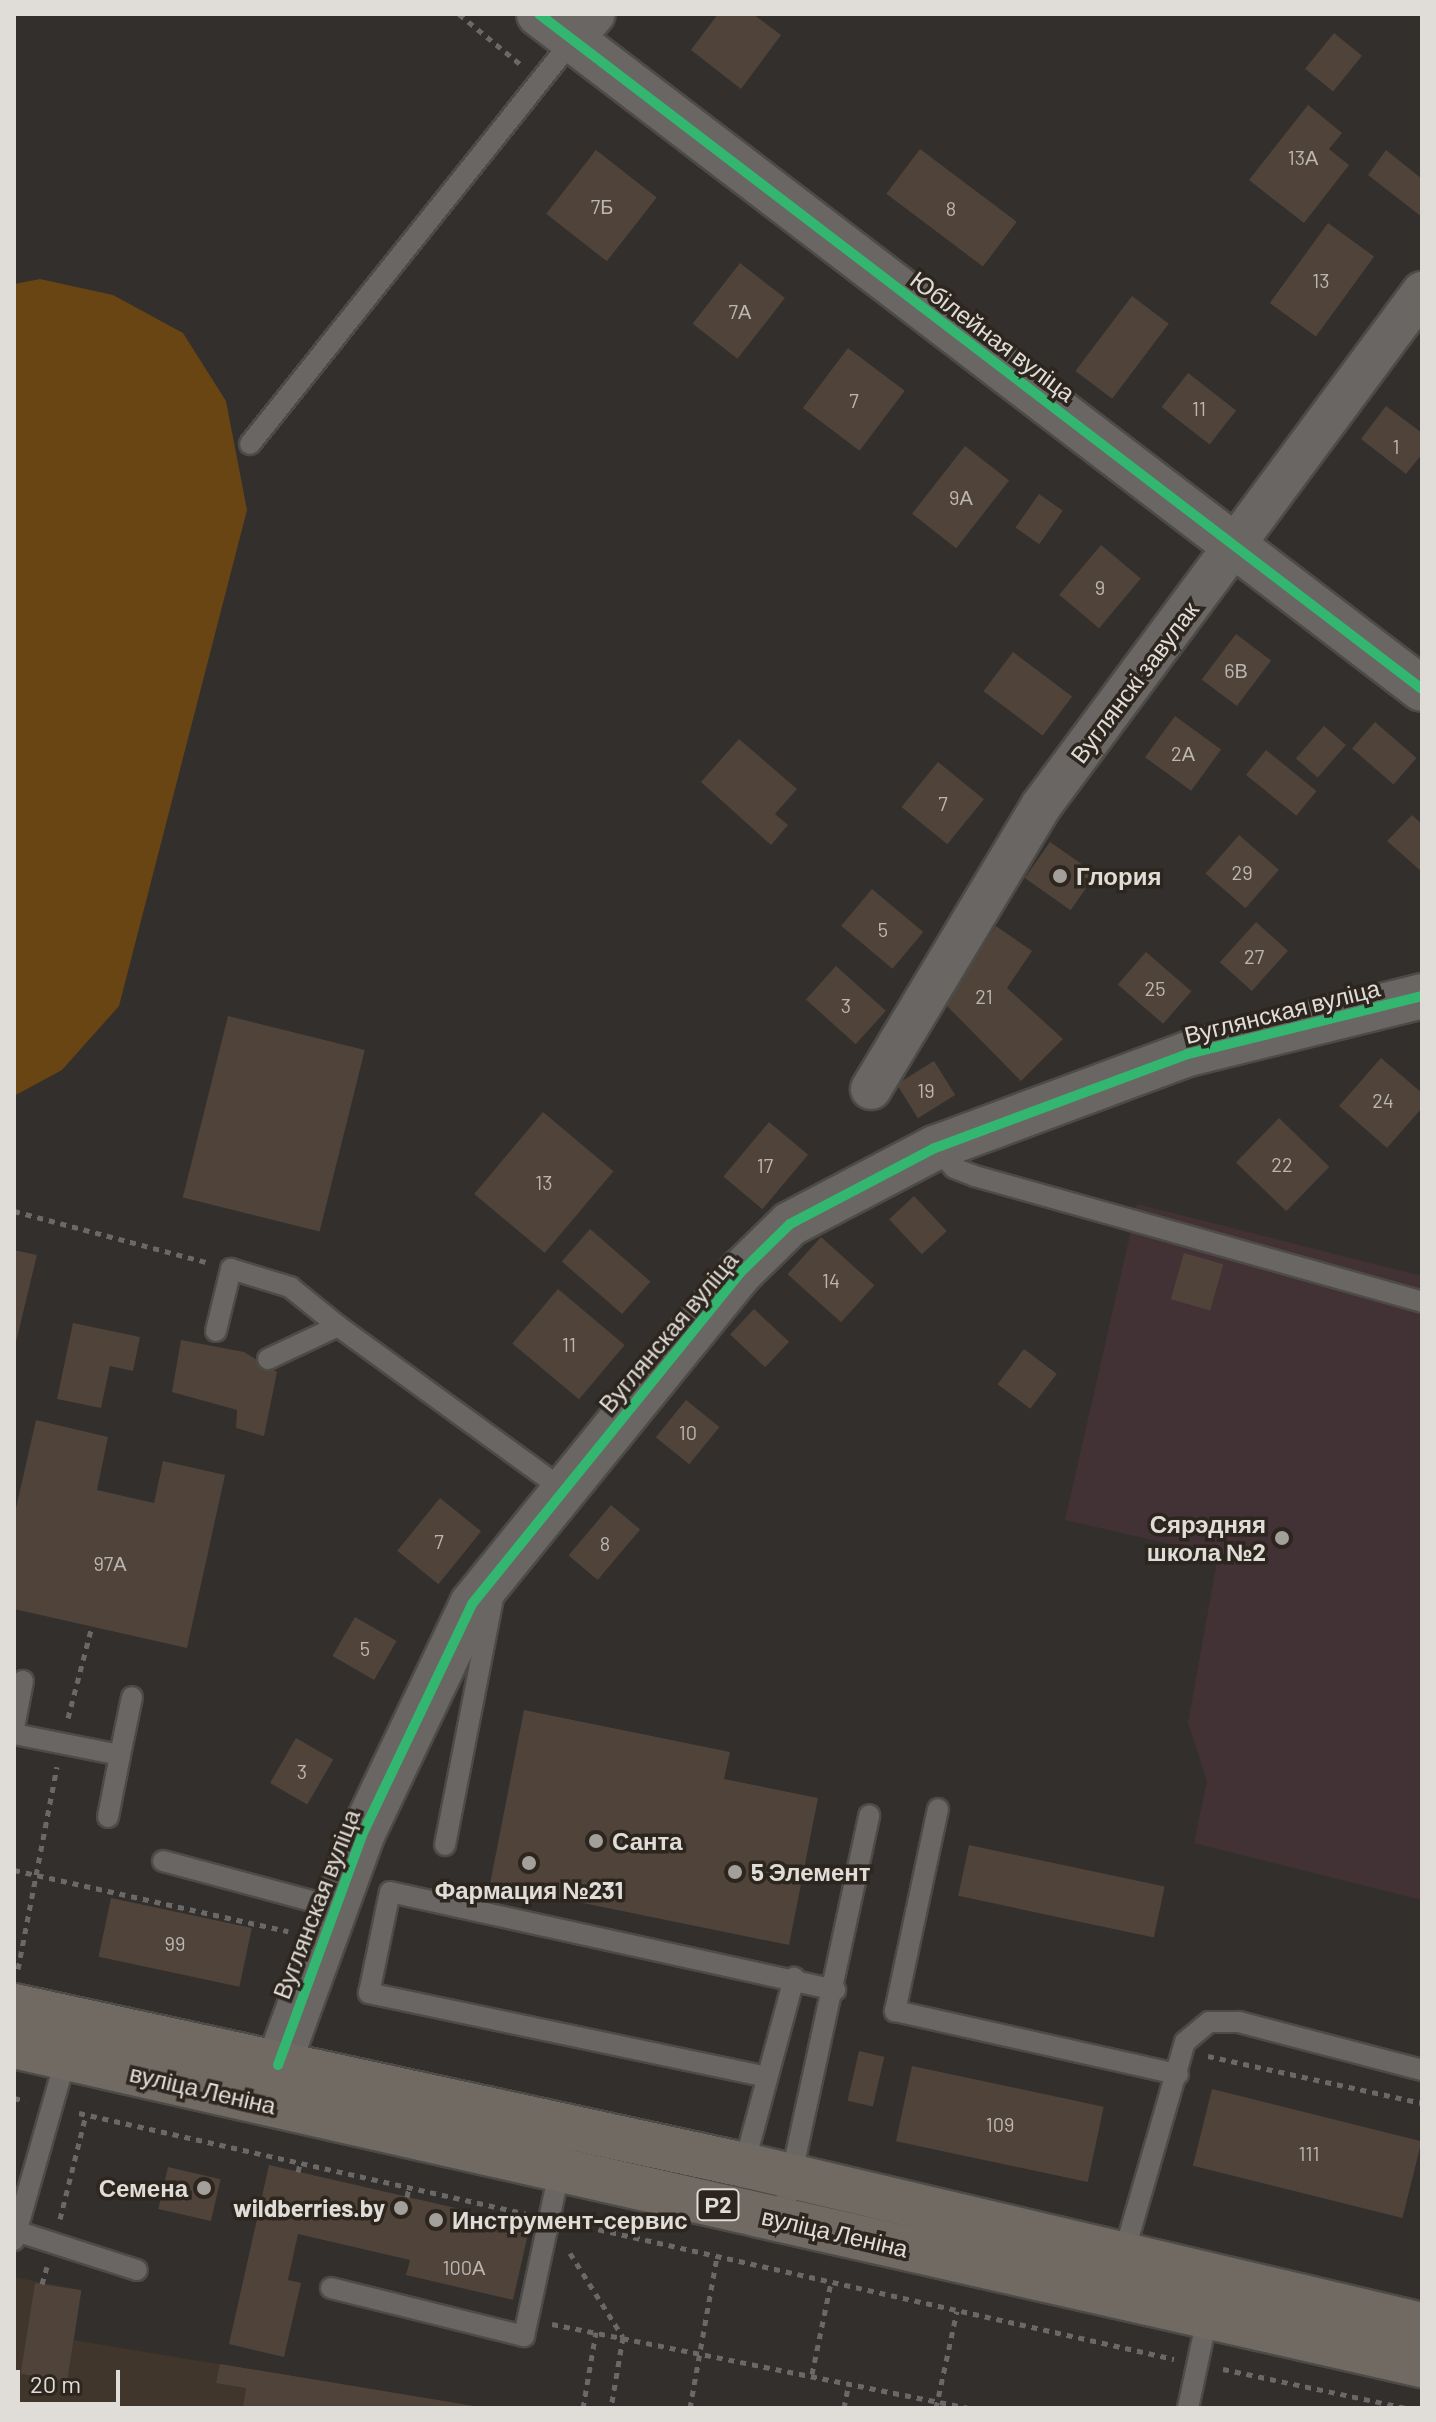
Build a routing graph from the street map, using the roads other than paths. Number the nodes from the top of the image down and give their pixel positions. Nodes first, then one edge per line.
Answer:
1 (569, 23) edge
2 (1422, 292) edge
3 (250, 444) dead end
4 (1237, 546) junction
5 (1420, 682) edge
6 (1422, 996) edge
7 (871, 1089) dead end
8 (935, 1148) junction
9 (1422, 1302) edge
10 (338, 1326) junction
11 (216, 1331) dead end
12 (268, 1359) dead end
13 (564, 1490) junction
14 (497, 1573) junction
15 (23, 1681) dead end
16 (132, 1697) dead end
17 (14, 1731) edge
18 (120, 1755) junction
19 (938, 1809) dead end
20 (869, 1815) dead end
21 (108, 1817) dead end
22 (445, 1845) dead end
23 (163, 1861) dead end
24 (334, 1907) junction
25 (794, 1978) junction
26 (835, 1990) junction
27 (19, 2025) edge
28 (66, 2058) junction
29 (1422, 2070) edge
30 (1178, 2074) junction
31 (767, 2077) junction
32 (273, 2084) junction
33 (565, 2150) junction
34 (744, 2165) junction
35 (793, 2176) junction
36 (782, 2219) junction
37 (15, 2236) edge
38 (1124, 2252) junction
39 (137, 2270) dead end
40 (1216, 2275) junction
41 (331, 2288) dead end
42 (1115, 2295) junction
43 (1207, 2316) junction
44 (1422, 2325) edge
45 (1422, 2365) edge
46 (1188, 2408) edge

1 - 3 lane
1 - 4 street, Юбілейная вуліца
2 - 4 street, Вуглянскі завулак
4 - 5 street, Юбілейная вуліца
4 - 7 street, Вуглянскі завулак
6 - 8 street, Вуглянская вуліца
8 - 9 lane
8 - 13 street, Вуглянская вуліца
10 - 11 lane
10 - 12 lane
10 - 13 lane
13 - 14 street, Вуглянская вуліца
14 - 22 lane
14 - 24 street, Вуглянская вуліца
15 - 17 lane
16 - 18 lane
17 - 18 lane
18 - 21 lane
19 - 30 lane
20 - 26 lane
23 - 24 lane
24 - 32 street, Вуглянская вуліца
25 - 26 lane
25 - 31 lane
25 - 31 lane
26 - 35 lane
27 - 28 main road, вуліца Леніна / Р2
27 - 32 main road, вуліца Леніна / Р2
28 - 32 main road, вуліца Леніна / Р2
28 - 37 lane
29 - 30 lane
30 - 38 lane
31 - 34 lane
32 - 33 main road, вуліца Леніна / Р2
33 - 34 main road, вуліца Леніна / Р2
33 - 36 main road, вуліца Леніна / Р2
33 - 41 lane
34 - 35 main road, вуліца Леніна / Р2
35 - 36 lane
35 - 38 main road, вуліца Леніна / Р2
36 - 42 main road, вуліца Леніна / Р2
37 - 39 lane
38 - 40 main road, вуліца Леніна / Р2
38 - 42 lane
40 - 43 lane
40 - 44 main road, вуліца Леніна / Р2
42 - 43 main road, вуліца Леніна / Р2
43 - 45 main road, вуліца Леніна / Р2
43 - 46 lane

